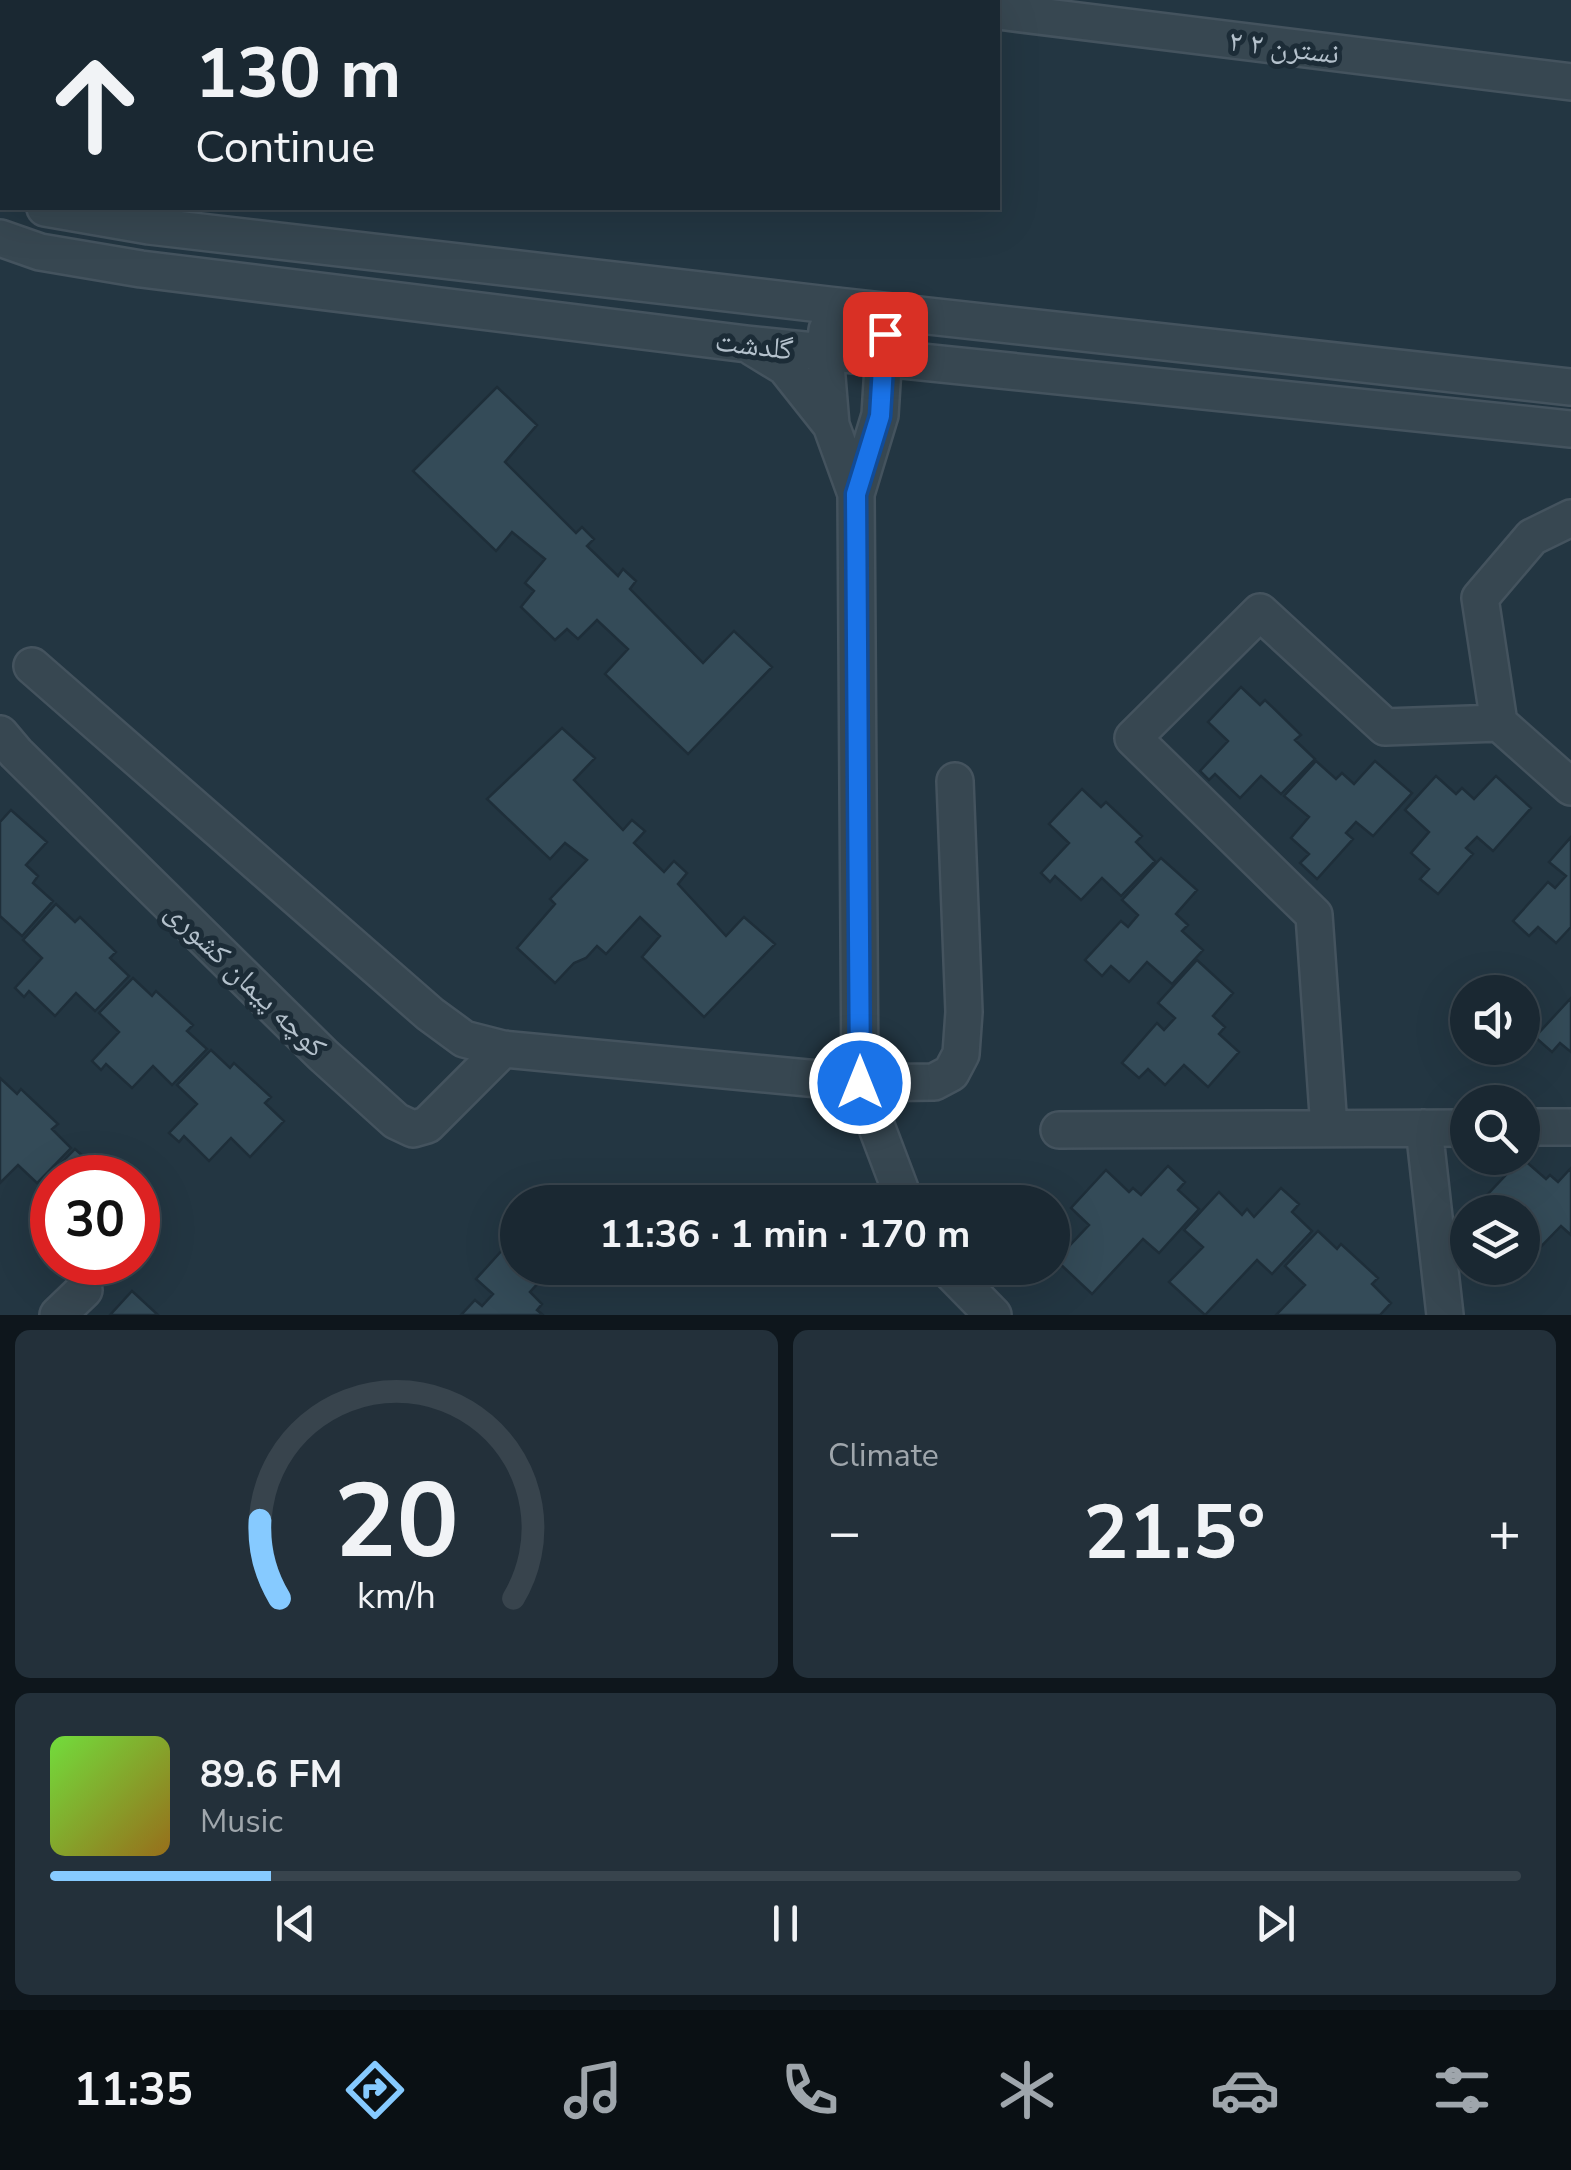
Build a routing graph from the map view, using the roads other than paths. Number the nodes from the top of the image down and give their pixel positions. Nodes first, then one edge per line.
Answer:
1 (1000, 12) edge
2 (1571, 82) edge
3 (57, 210) edge
4 (149, 226) junction
5 (0, 238) edge
6 (142, 270) junction
7 (829, 305) junction
8 (887, 311) junction
9 (747, 344) junction
10 (825, 353) junction
11 (883, 358) junction
12 (942, 364) junction
13 (1571, 387) edge
14 (880, 416) junction
15 (831, 425) junction
16 (1571, 430) edge
17 (856, 494) junction
18 (1571, 518) edge
19 (32, 666) dead end
20 (1499, 723) junction
21 (0, 734) edge
22 (955, 782) dead end
23 (1571, 787) edge
24 (504, 1049) junction
25 (860, 1083) junction
26 (1571, 1127) edge
27 (1329, 1128) junction
28 (1424, 1128) junction
29 (1450, 1128) edge
30 (1540, 1128) edge
31 (1059, 1130) dead end
32 (899, 1185) edge
33 (964, 1285) edge
34 (84, 1290) dead end
35 (58, 1315) edge
36 (993, 1315) edge
37 (1445, 1315) edge

1 - 2 street, ۲ نسترن ۲
3 - 4 street, گلدشت
4 - 6 street
4 - 7 street, گلدشت
5 - 6 street, گلدشت
6 - 9 street, گلدشت
7 - 8 street, گلدشت
7 - 10 street
8 - 11 street
8 - 13 street, گلدشت
9 - 10 street, گلدشت
9 - 15 street
10 - 11 street, گلدشت
10 - 15 street
11 - 12 street, گلدشت
11 - 14 street
12 - 14 street
12 - 16 street, گلدشت
14 - 17 street
15 - 17 street
17 - 25 street
18 - 20 street
19 - 24 street
20 - 23 street
20 - 27 street
21 - 24 street, کوچه پیمان کشوری
22 - 25 street
24 - 25 street
25 - 32 street
26 - 30 street
27 - 28 street
27 - 31 street
28 - 29 street
28 - 37 street
33 - 36 street
34 - 35 street

